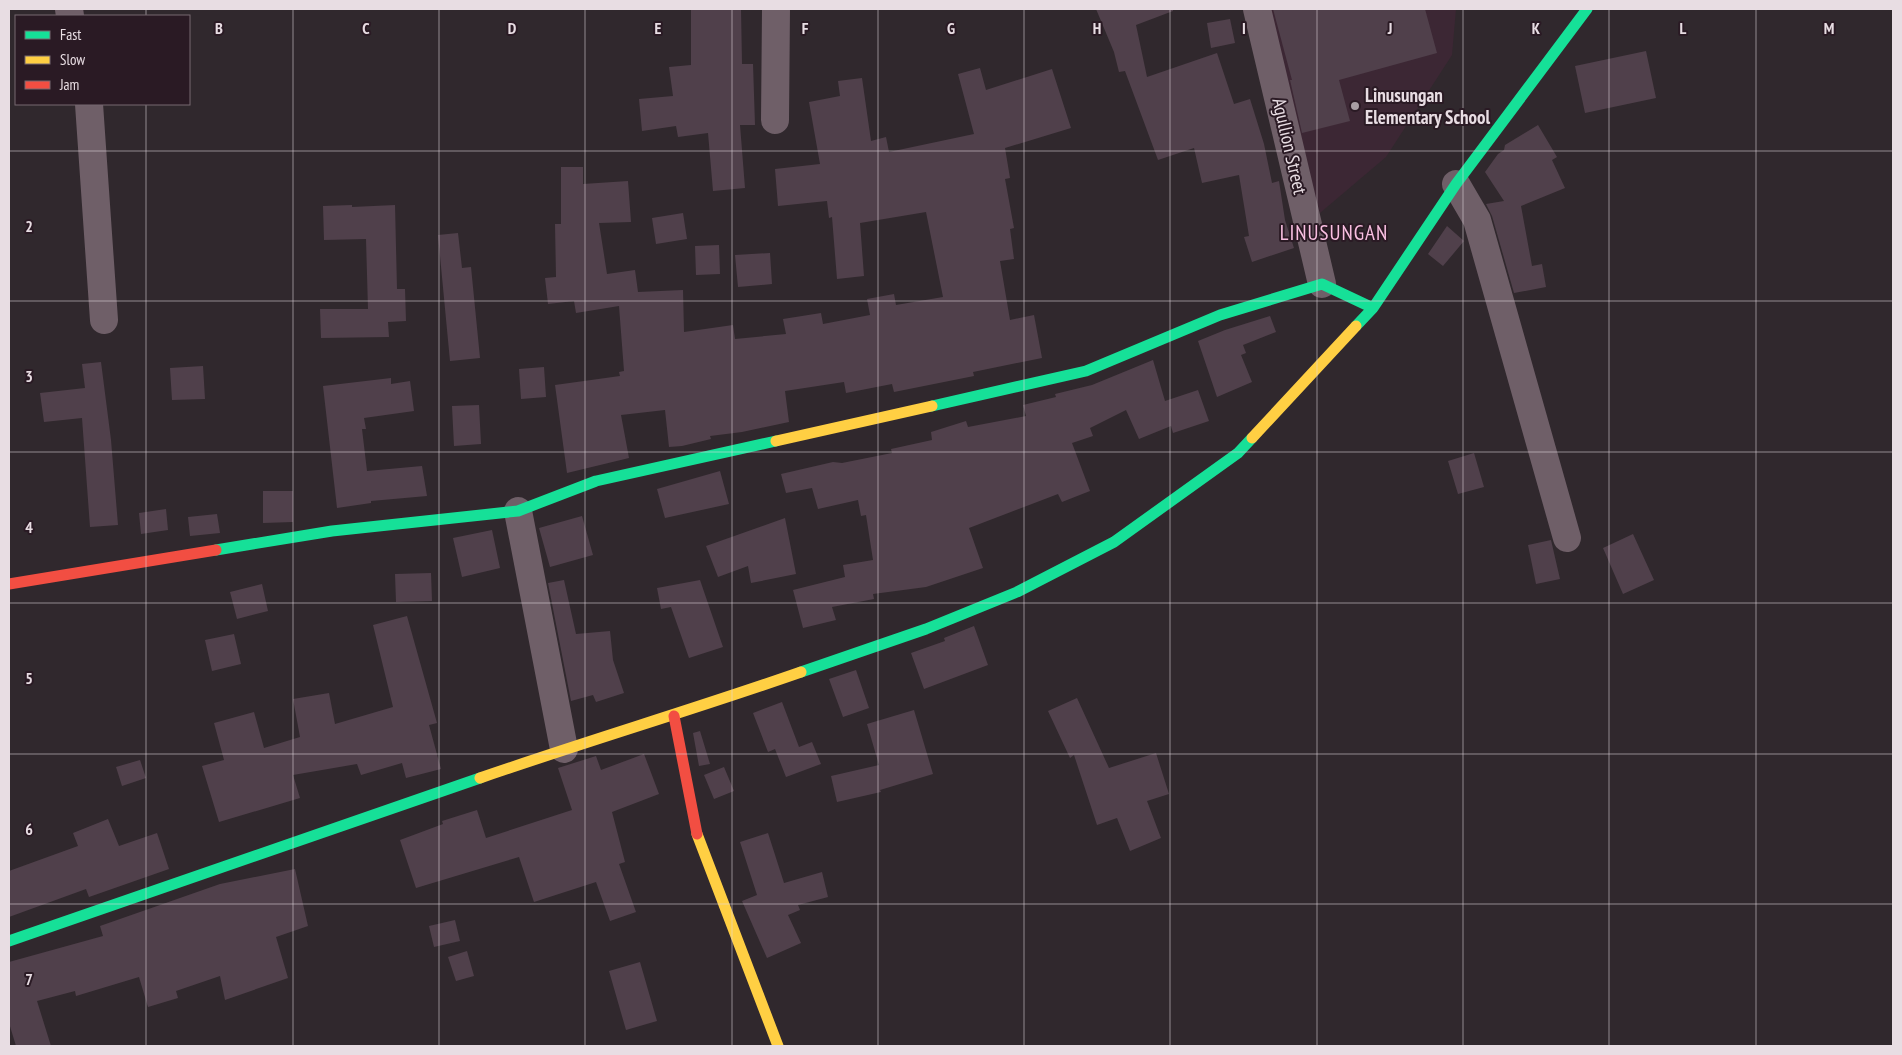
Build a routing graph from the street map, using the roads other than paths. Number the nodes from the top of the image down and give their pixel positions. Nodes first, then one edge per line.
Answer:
1 (776, 9) edge
2 (1257, 9) edge
3 (1587, 9) edge
4 (89, 105) edge
5 (775, 120) dead end
6 (1456, 184) junction
7 (1322, 284) junction
8 (1372, 308) junction
9 (104, 320) dead end
10 (518, 511) junction
11 (1567, 538) dead end
12 (9, 584) edge
13 (674, 716) junction
14 (564, 748) junction
15 (9, 941) edge
16 (778, 1046) edge

1 - 5 street
2 - 7 street, Agullion Street
3 - 6 street
4 - 9 street
6 - 8 street
6 - 11 street
7 - 8 street
7 - 10 street
8 - 13 street
10 - 12 street
10 - 14 street
13 - 14 street
13 - 16 street
14 - 15 street

